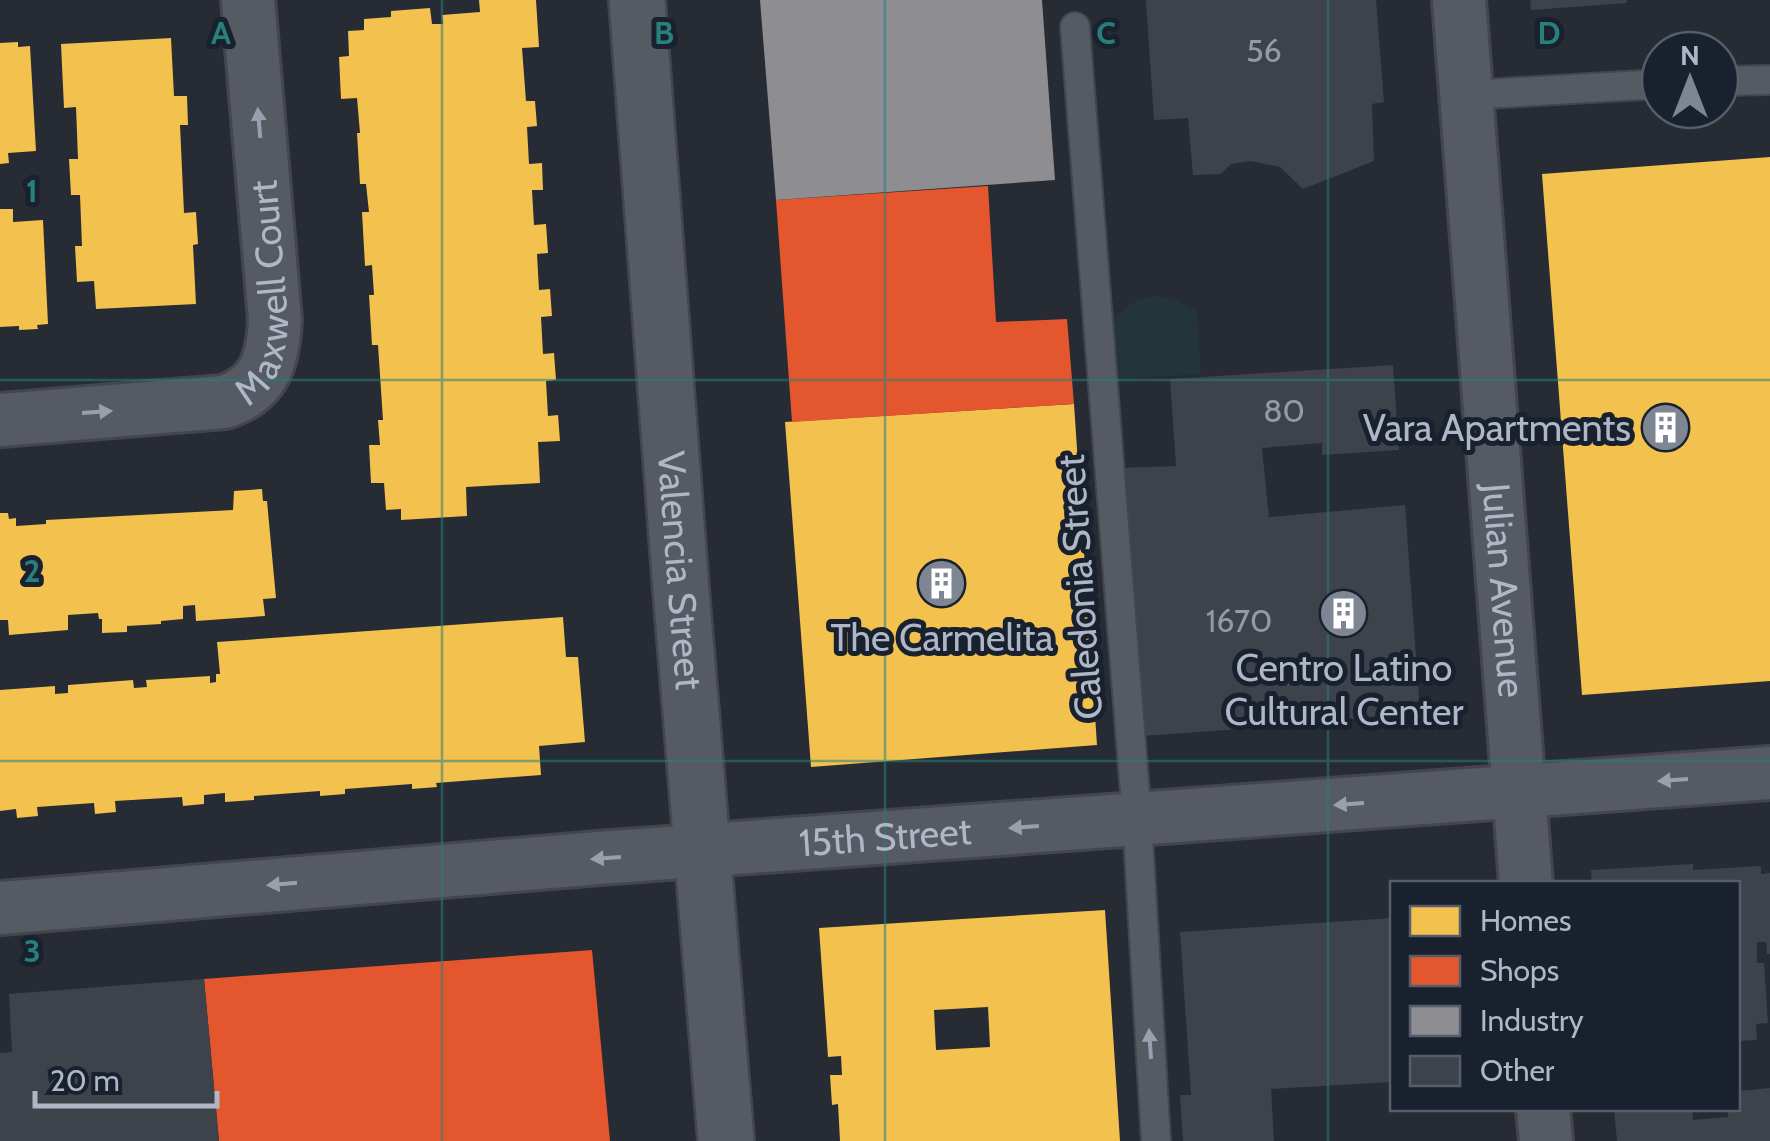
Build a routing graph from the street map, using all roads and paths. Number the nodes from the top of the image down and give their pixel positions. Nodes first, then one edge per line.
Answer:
1 (248, 0) edge
2 (637, 0) edge
3 (1460, 0) edge
4 (1075, 26) dead end
5 (1770, 80) edge
6 (1740, 81) edge
7 (1640, 85) edge
8 (1467, 95) junction
9 (0, 420) edge
10 (1770, 773) edge
11 (1520, 791) junction
12 (1138, 819) junction
13 (703, 851) junction
14 (1526, 881) edge
15 (0, 908) edge
16 (1544, 1111) edge
17 (726, 1141) edge
18 (1156, 1141) edge
19 (1546, 1141) edge

9 -> 1 street, Maxwell Court
2 - 13 street, Valencia Street
3 - 8 street, Julian Avenue
4 - 12 lane, Caledonia Street
5 - 6 lane
7 - 8 lane
8 - 11 street, Julian Avenue
10 -> 11 street, 15th Street
11 -> 12 street, 15th Street
11 - 14 street, Julian Avenue
12 -> 13 street, 15th Street
18 -> 12 lane, Caledonia Street
13 -> 15 street, 15th Street
13 - 17 street, Valencia Street
16 - 19 street

